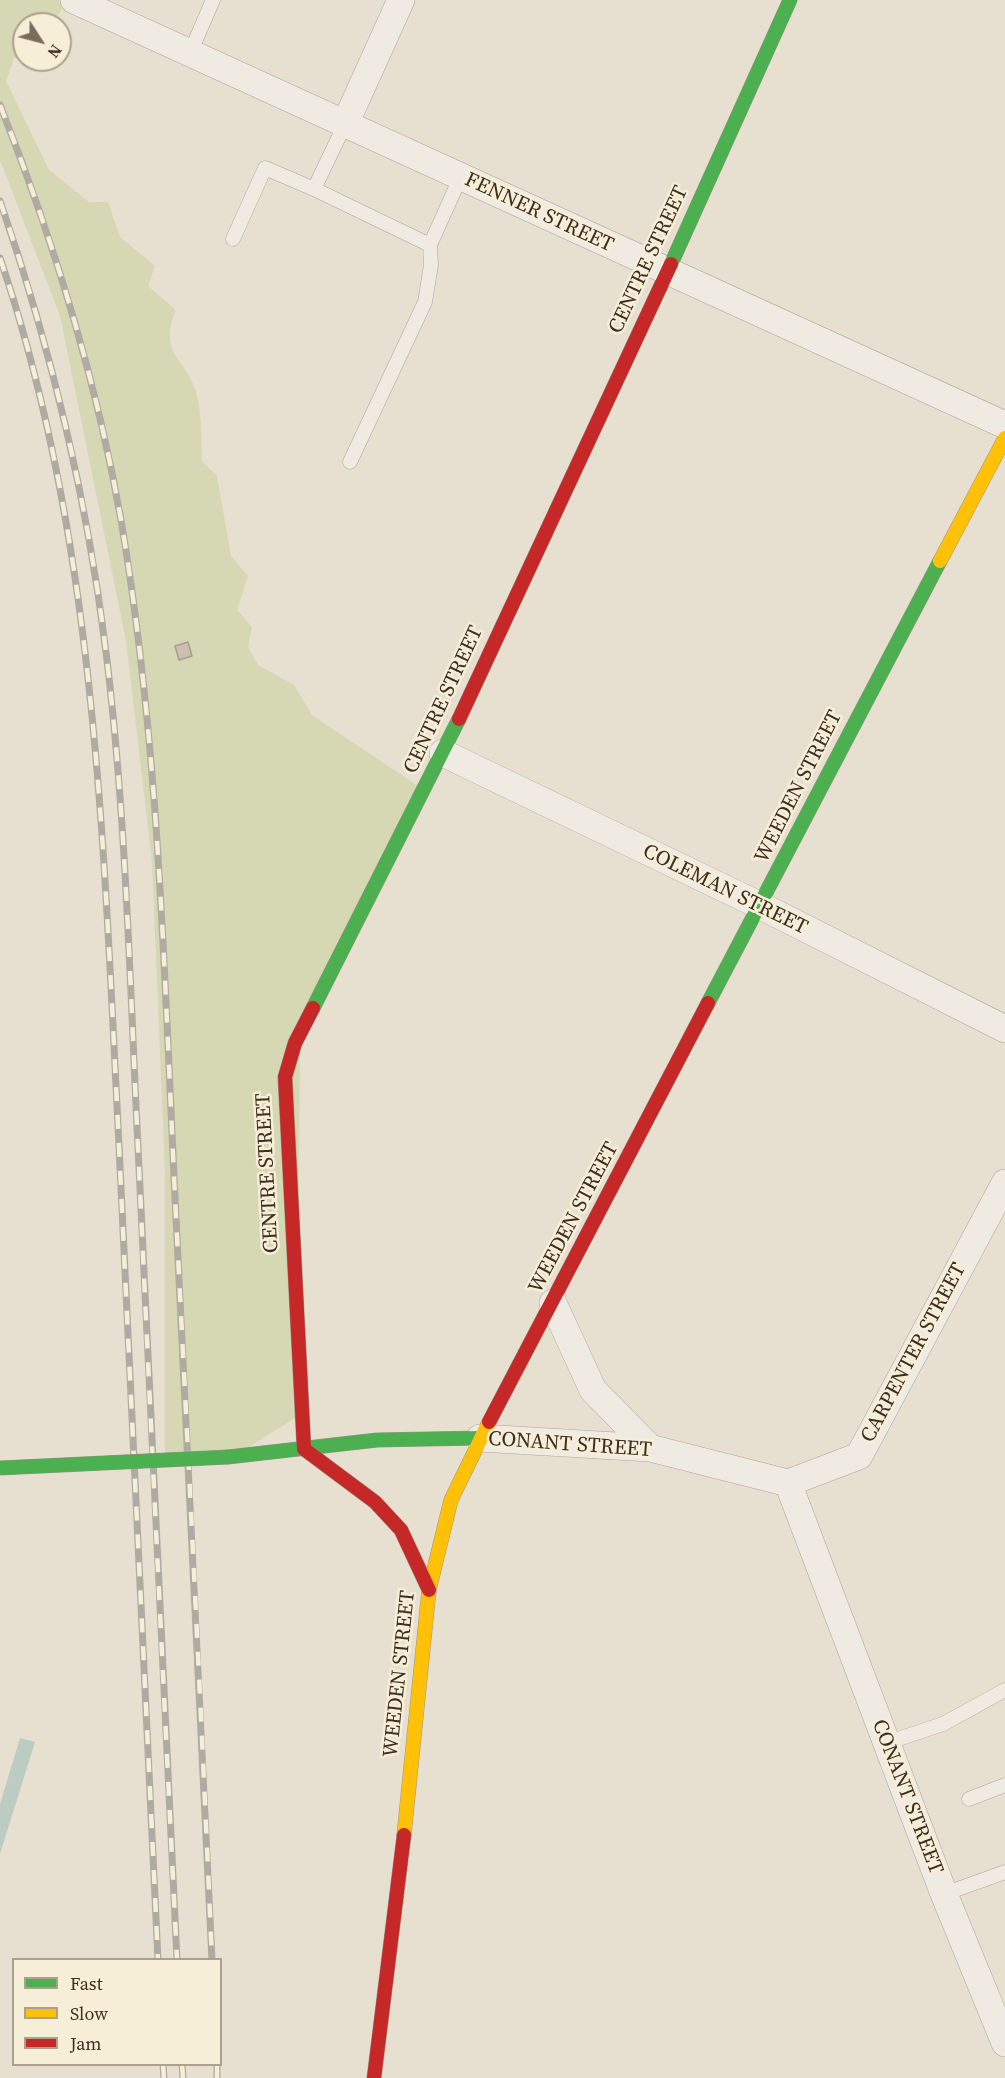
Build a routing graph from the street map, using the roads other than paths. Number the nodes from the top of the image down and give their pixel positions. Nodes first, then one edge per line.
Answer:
1 (74, 0) edge
2 (213, 0) edge
3 (401, 0) edge
4 (790, 0) edge
5 (190, 53) junction
6 (345, 124) junction
7 (461, 176) junction
8 (314, 189) junction
9 (233, 239) dead end
10 (430, 245) junction
11 (667, 273) junction
12 (1005, 426) edge
13 (1005, 438) edge
14 (350, 462) dead end
15 (443, 753) junction
16 (760, 906) junction
17 (1005, 1029) edge
18 (1005, 1183) edge
19 (553, 1303) junction
20 (480, 1438) junction
21 (650, 1448) junction
22 (304, 1449) junction
23 (0, 1468) edge
24 (788, 1484) junction
25 (429, 1590) junction
26 (1005, 1689) edge
27 (886, 1743) junction
28 (1005, 1785) edge
29 (969, 1799) dead end
30 (1005, 1872) edge
31 (944, 1894) junction
32 (1005, 2043) edge
33 (374, 2078) edge

1 - 5 street, FENNER STREET
2 - 5 lane
3 - 6 street
4 - 11 street, CENTRE STREET
5 - 6 street, FENNER STREET
6 - 7 street, FENNER STREET
6 - 8 lane
7 - 10 lane
7 - 11 street, FENNER STREET
8 - 9 lane
8 - 10 lane
10 - 14 lane
11 - 12 street, FENNER STREET
11 - 15 street, CENTRE STREET
13 - 16 street, WEEDEN STREET
15 - 16 street, COLEMAN STREET
15 - 22 street, CENTRE STREET
16 - 17 street, COLEMAN STREET
16 - 19 street, WEEDEN STREET
18 - 24 street, CARPENTER STREET
19 - 20 street, WEEDEN STREET
19 - 21 street
20 - 21 street, CONANT STREET
20 - 22 street, CONANT STREET
20 - 25 street, WEEDEN STREET
21 - 24 street, CONANT STREET
22 - 23 street, CONANT STREET, bridge
22 - 25 street
24 - 27 street, CONANT STREET
25 - 33 street, WEEDEN STREET
26 - 27 lane
27 - 31 street, CONANT STREET
28 - 29 lane
30 - 31 lane
31 - 32 street, CONANT STREET

